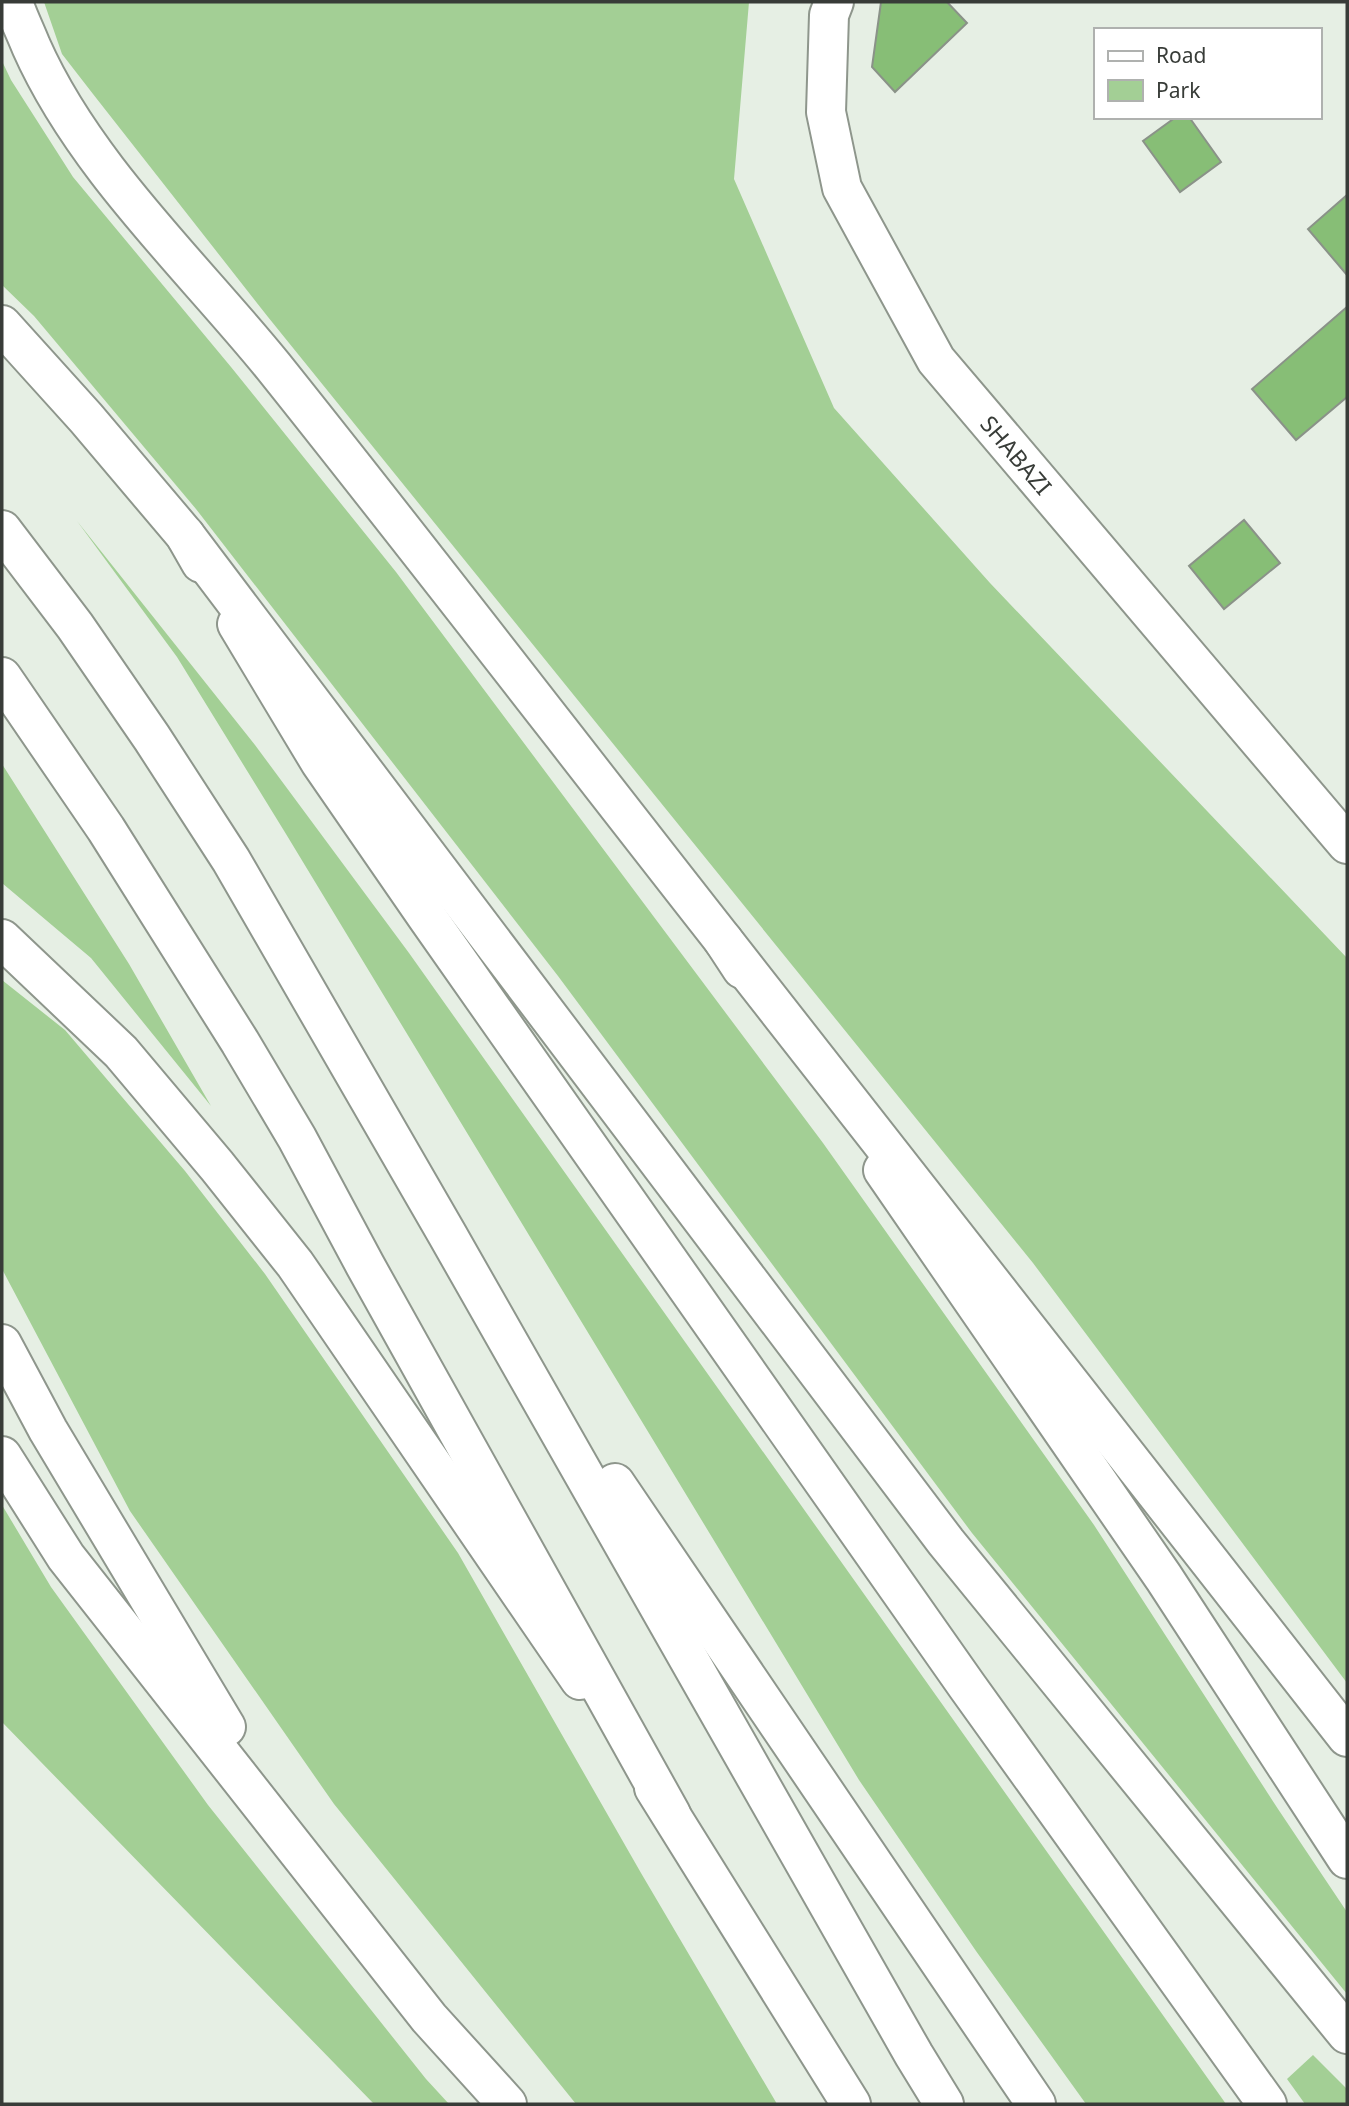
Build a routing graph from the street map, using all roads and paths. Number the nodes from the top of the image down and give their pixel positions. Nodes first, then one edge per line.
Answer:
1 (13, 2) edge
2 (834, 2) edge
3 (2, 325) edge
4 (2, 530) edge
5 (185, 535) junction
6 (2, 677) edge
7 (1347, 844) edge
8 (2, 939) edge
9 (723, 940) junction
10 (447, 1234) junction
11 (2, 1344) edge
12 (2, 1456) edge
13 (1347, 1737) edge
14 (671, 1814) junction
15 (1347, 1859) edge
16 (346, 1914) junction
17 (1347, 2034) edge
18 (506, 2104) edge
19 (851, 2104) edge
20 (944, 2104) edge
21 (1036, 2104) edge
22 (1268, 2104) edge

1 - 9 main road
2 - 7 main road, SHABAZI
3 - 5 main road
4 - 10 main road
5 - 17 main road
5 - 22 main road
6 - 14 main road
8 - 14 main road
9 - 13 main road
9 - 15 main road
10 - 20 main road
10 - 21 main road
11 - 16 main road
12 - 16 main road
14 - 19 main road
16 - 18 main road

